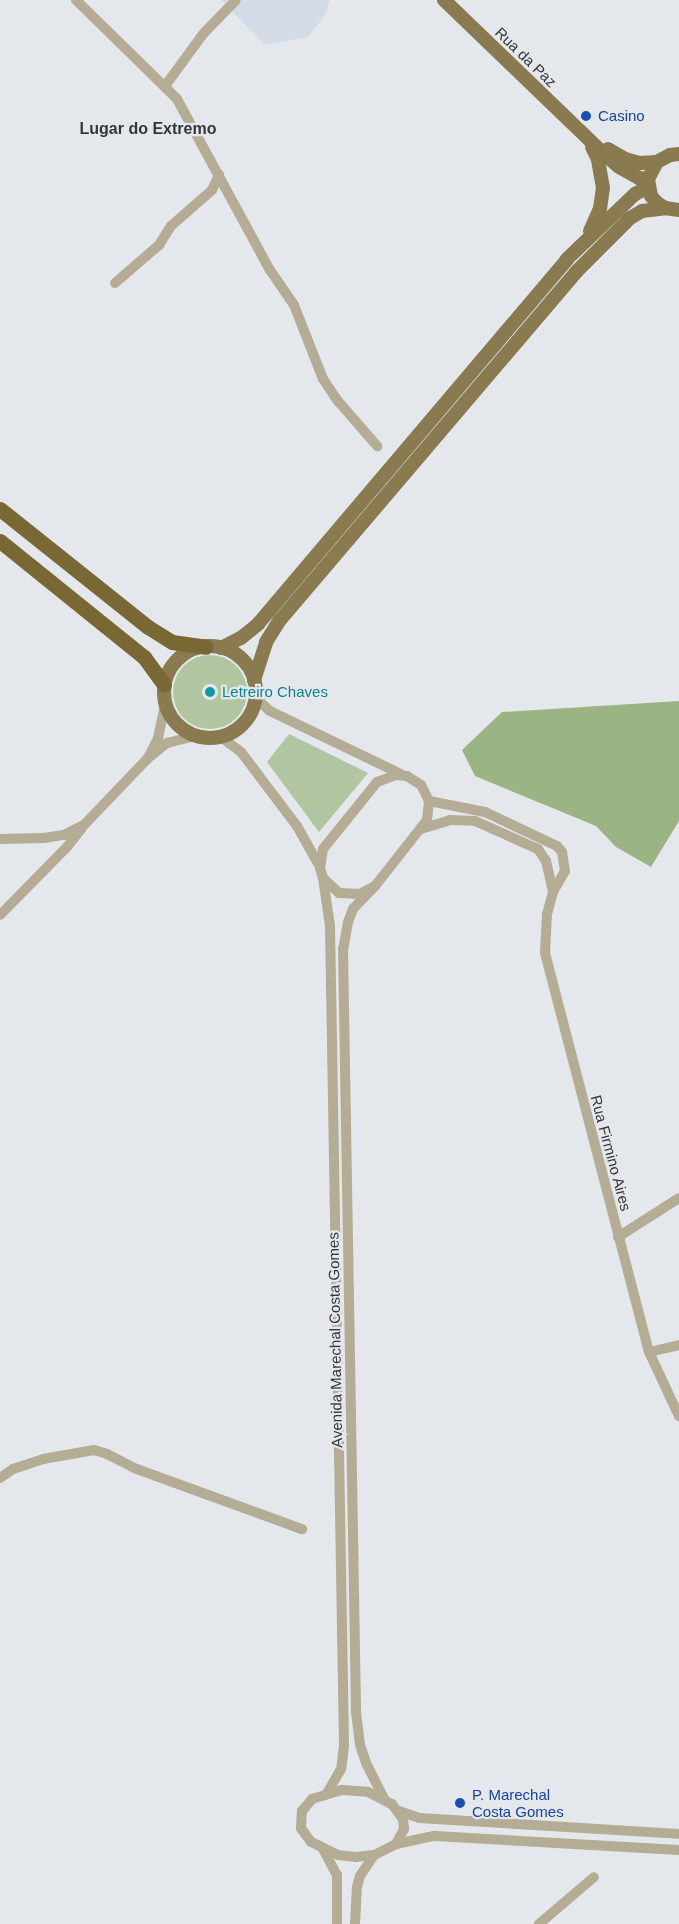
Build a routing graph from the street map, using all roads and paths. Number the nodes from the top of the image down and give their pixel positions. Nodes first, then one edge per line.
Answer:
1 (76, 0) edge
2 (236, 0) edge
3 (444, 0) edge
4 (165, 86) junction
5 (586, 137) junction
6 (679, 154) edge
7 (657, 162) junction
8 (219, 175) junction
9 (648, 183) junction
10 (673, 211) edge
11 (580, 246) junction
12 (115, 283) dead end
13 (377, 446) dead end
14 (0, 509) edge
15 (0, 541) edge
16 (214, 647) junction
17 (164, 685) junction
18 (255, 686) junction
19 (165, 705) junction
20 (195, 736) junction
21 (221, 737) junction
22 (147, 759) junction
23 (407, 776) junction
24 (429, 801) junction
25 (84, 825) junction
26 (421, 829) junction
27 (1, 838) edge
28 (321, 873) junction
29 (375, 886) junction
30 (554, 892) junction
31 (0, 915) edge
32 (679, 1198) edge
33 (618, 1237) junction
34 (679, 1345) edge
35 (649, 1352) junction
36 (679, 1416) edge
37 (0, 1478) edge
38 (302, 1529) dead end
39 (327, 1793) junction
40 (384, 1798) junction
41 (399, 1811) junction
42 (679, 1834) edge
43 (396, 1844) junction
44 (323, 1849) junction
45 (679, 1850) edge
46 (374, 1855) junction
47 (594, 1877) dead end
48 (336, 1924) edge
49 (354, 1924) edge
50 (540, 1924) edge

1 - 4 street
2 - 4 street
3 - 5 main road, Rua da Paz
4 - 8 street
5 - 7 main road
5 - 9 main road
5 - 11 main road
6 - 7 main road
7 - 9 main road
8 - 12 street
8 - 13 street
9 - 10 main road
9 - 11 main road
10 - 18 main road
11 - 16 main road
14 - 16 highway
15 - 17 highway
16 - 17 main road
16 - 18 main road
17 - 19 main road
18 - 21 main road
18 - 23 street
19 - 20 main road
19 - 22 street
20 - 21 main road
20 - 22 street
21 - 28 street
22 - 25 street
23 - 24 street
23 - 28 street
24 - 26 street
24 - 30 street, Rua Firmino Aires
25 - 27 street
25 - 31 street
26 - 29 street, Avenida Marechal Costa Gomes
26 - 30 street
28 - 29 street
28 - 39 street, Avenida Marechal Costa Gomes
29 - 40 street, Avenida Marechal Costa Gomes
30 - 33 street, Rua Firmino Aires
32 - 33 street
33 - 35 street, Rua Firmino Aires
34 - 35 street
35 - 36 street, Rua Firmino Aires
37 - 38 street
39 - 40 street
39 - 44 street
40 - 41 street
41 - 42 street
41 - 43 street
43 - 45 street
43 - 46 street
44 - 46 street
44 - 48 street
46 - 49 street
47 - 50 street

